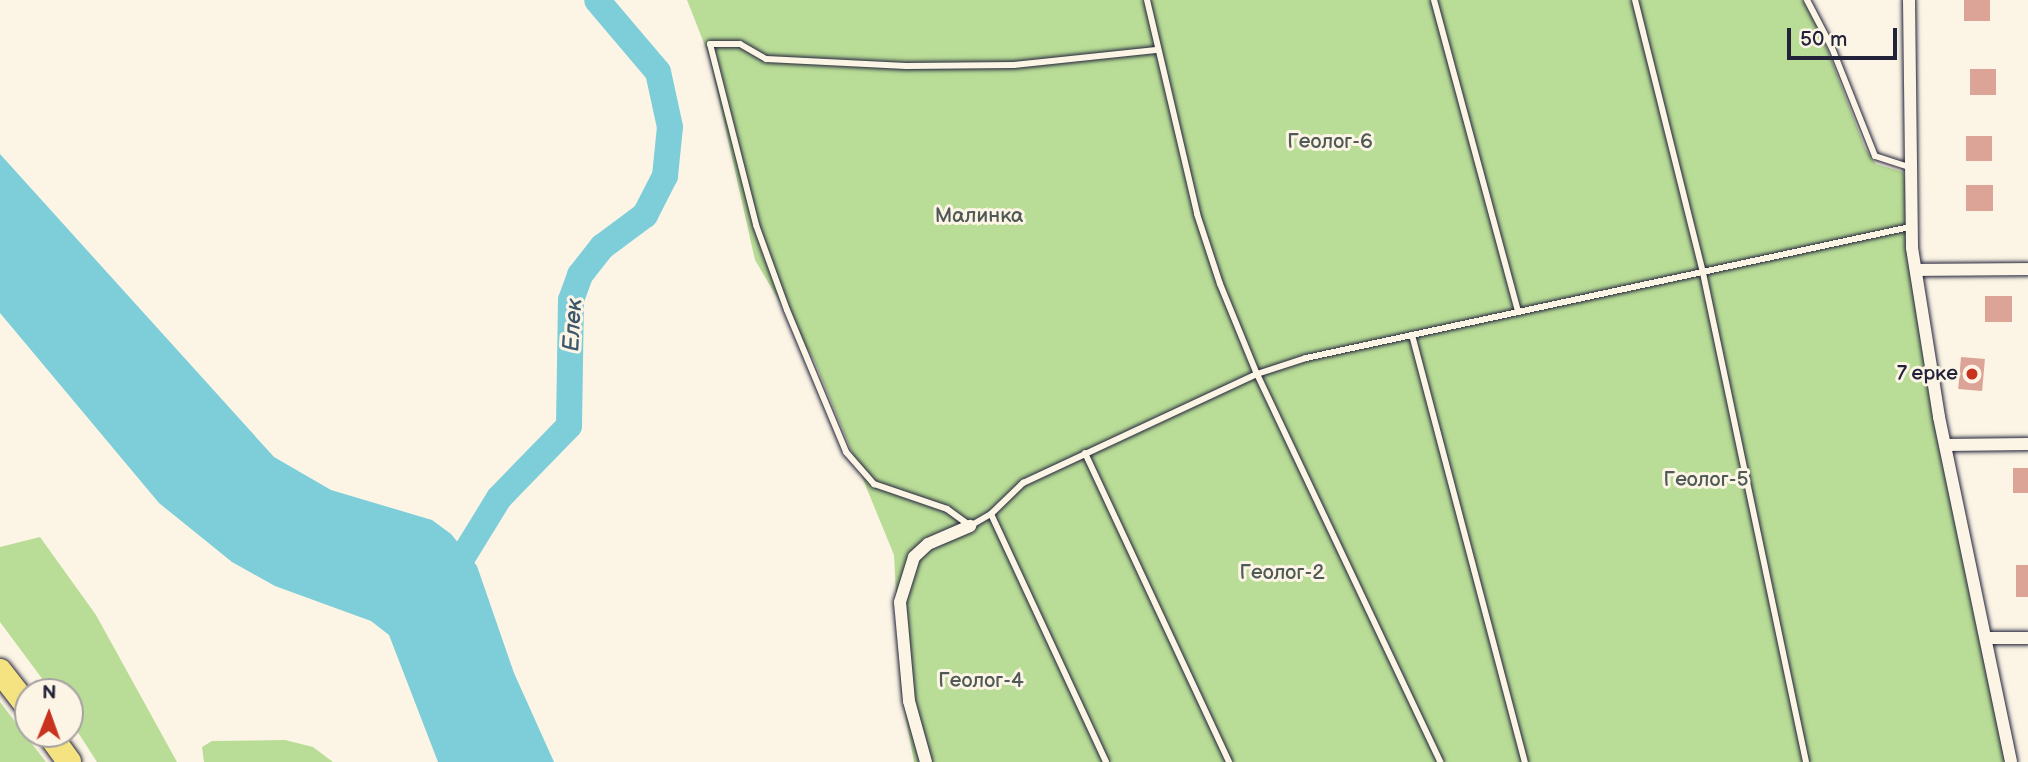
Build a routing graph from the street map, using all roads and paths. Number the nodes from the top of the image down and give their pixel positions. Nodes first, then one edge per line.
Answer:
1 (1147, 0) edge
2 (1434, 0) edge
3 (1635, 0) edge
4 (1807, 0) edge
5 (1909, 0) edge
6 (1156, 50) junction
7 (1913, 168) junction
8 (1910, 227) junction
9 (1916, 270) junction
10 (2028, 270) edge
11 (1703, 273) junction
12 (1518, 312) junction
13 (1412, 335) junction
14 (1257, 374) junction
15 (2028, 444) edge
16 (1945, 445) junction
17 (1085, 453) junction
18 (991, 514) junction
19 (970, 526) junction
20 (1987, 638) junction
21 (2028, 638) edge
22 (0, 671) edge
23 (14, 689) edge
24 (926, 762) edge
25 (1106, 762) edge
26 (1229, 762) edge
27 (1440, 762) edge
28 (1525, 762) edge
29 (1806, 762) edge
30 (2011, 762) edge

1 - 6 lane
2 - 12 lane
3 - 11 lane
4 - 7 lane
5 - 7 street
6 - 14 lane
6 - 19 lane
7 - 8 street
8 - 9 street
8 - 11 lane
9 - 10 street
9 - 16 street
11 - 12 lane
11 - 29 lane
12 - 13 lane
13 - 14 lane
13 - 28 lane
14 - 17 lane
14 - 27 lane
15 - 16 street
16 - 20 street
17 - 18 lane
17 - 26 lane
18 - 19 lane
18 - 25 lane
19 - 24 street
20 - 21 street
20 - 30 street
22 - 23 highway

